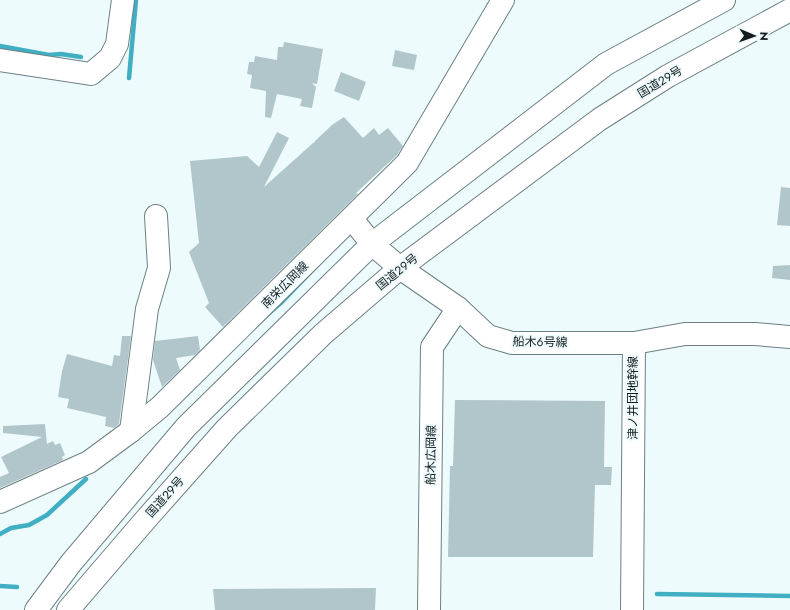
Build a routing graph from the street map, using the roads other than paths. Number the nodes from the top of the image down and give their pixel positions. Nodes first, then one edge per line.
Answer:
1 (123, 0) edge
2 (503, 0) edge
3 (724, 0) edge
4 (790, 10) edge
5 (0, 60) edge
6 (156, 216) dead end
7 (352, 219) junction
8 (372, 244) junction
9 (400, 268) junction
10 (458, 308) junction
11 (790, 337) edge
12 (634, 343) junction
13 (131, 431) junction
14 (0, 502) edge
15 (36, 610) edge
16 (68, 610) edge
17 (429, 610) edge
18 (632, 610) edge

1 - 5 main road
2 - 7 main road, 南栄広岡線
3 - 8 main road
4 - 9 main road, 国道29号
6 - 13 main road
7 - 8 main road, 船木6号線
7 - 13 main road, 南栄広岡線
8 - 9 main road, 船木6号線
8 - 15 main road
9 - 10 main road, 船木6号線
9 - 16 main road, 国道29号
10 - 12 main road, 船木6号線
10 - 17 main road, 船木広岡線
11 - 12 main road, 津ノ井団地幹線
12 - 18 main road, 津ノ井団地幹線
13 - 14 main road, 南栄広岡線

